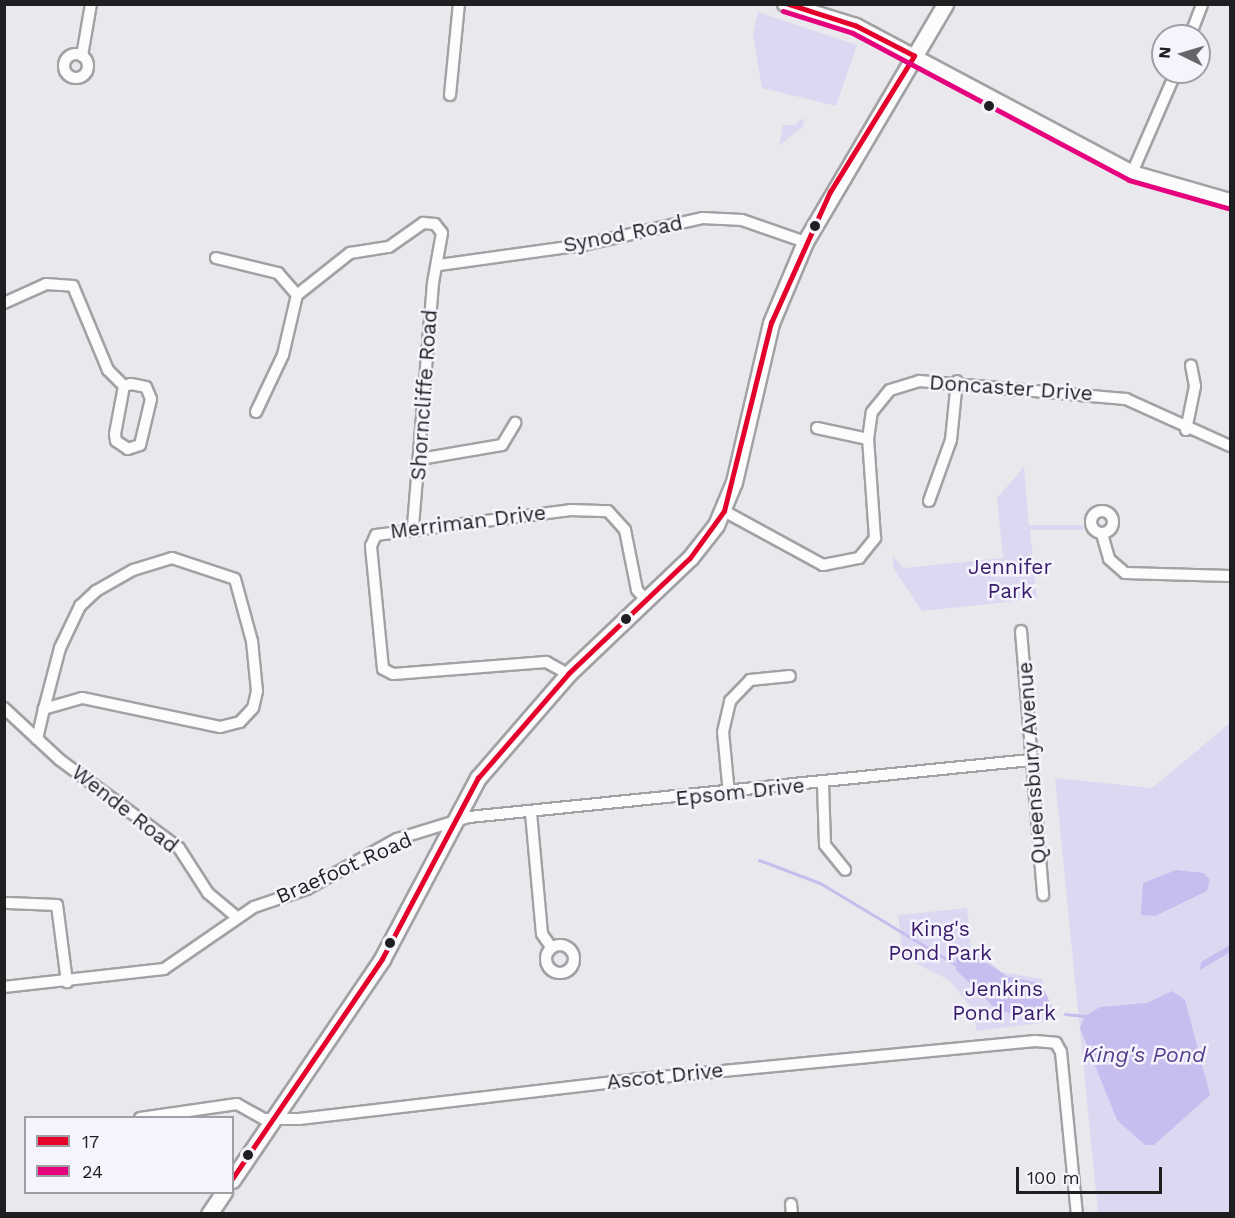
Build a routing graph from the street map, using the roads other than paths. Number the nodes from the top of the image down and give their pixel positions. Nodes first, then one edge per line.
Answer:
1 (91, 4) edge
2 (459, 4) edge
3 (785, 4) edge
4 (945, 4) edge
5 (1202, 4) edge
6 (1194, 24) edge
7 (82, 56) dead end
8 (914, 56) junction
9 (1171, 84) edge
10 (450, 95) dead end
11 (1132, 173) junction
12 (1230, 201) edge
13 (805, 242) junction
14 (216, 258) dead end
15 (438, 265) junction
16 (297, 295) junction
17 (4, 303) edge
18 (1191, 364) dead end
19 (957, 381) junction
20 (124, 386) junction
21 (256, 412) dead end
22 (515, 423) dead end
23 (817, 428) dead end
24 (1186, 430) junction
25 (868, 439) junction
26 (1230, 446) edge
27 (420, 459) junction
28 (929, 501) dead end
29 (724, 510) junction
30 (413, 527) junction
31 (1102, 534) dead end
32 (1230, 576) edge
33 (645, 599) junction
34 (1021, 631) dead end
35 (568, 674) junction
36 (790, 676) dead end
37 (4, 708) edge
38 (44, 709) junction
39 (37, 739) junction
40 (1030, 760) junction
41 (823, 784) junction
42 (729, 794) junction
43 (531, 813) junction
44 (450, 822) junction
45 (845, 870) dead end
46 (1043, 895) dead end
47 (8, 903) dead end
48 (237, 917) junction
49 (551, 947) dead end
50 (68, 982) junction
51 (4, 987) edge
52 (154, 1116) edge
53 (274, 1120) junction
54 (234, 1177) edge
55 (223, 1194) edge
56 (209, 1214) edge
57 (1077, 1214) edge

1 - 7 street
2 - 10 street
3 - 8 street
4 - 8 main road
5 - 6 street
8 - 11 street
8 - 13 main road
9 - 11 street
11 - 12 street
13 - 15 street, Synod Road
13 - 29 main road
14 - 16 street
15 - 16 street, Shorncliffe Road
15 - 27 street, Shorncliffe Road
16 - 21 street
17 - 20 street
18 - 24 street
19 - 24 street, Doncaster Drive
19 - 25 street, Doncaster Drive
19 - 28 street
20 - 20 street
22 - 27 street
23 - 25 street
24 - 26 street, Doncaster Drive
25 - 29 street
27 - 30 street, Shorncliffe Road
29 - 33 main road
30 - 33 street, Merriman Drive
30 - 35 street, Merriman Drive
31 - 32 street
33 - 35 main road
34 - 40 street, Queensbury Avenue
35 - 44 main road
36 - 42 street
37 - 39 street, Wende Road
38 - 38 street
38 - 39 street
39 - 48 street, Wende Road
40 - 41 street, Epsom Drive
40 - 46 street, Queensbury Avenue
41 - 42 street, Epsom Drive
41 - 45 street
42 - 43 street, Epsom Drive
43 - 44 street, Epsom Drive
43 - 49 street
44 - 48 street, Braefoot Road
44 - 53 main road
47 - 50 street
48 - 50 street, Braefoot Road
50 - 51 street, Braefoot Road
52 - 53 street
53 - 54 main road
53 - 57 street, Ascot Drive
55 - 56 main road

